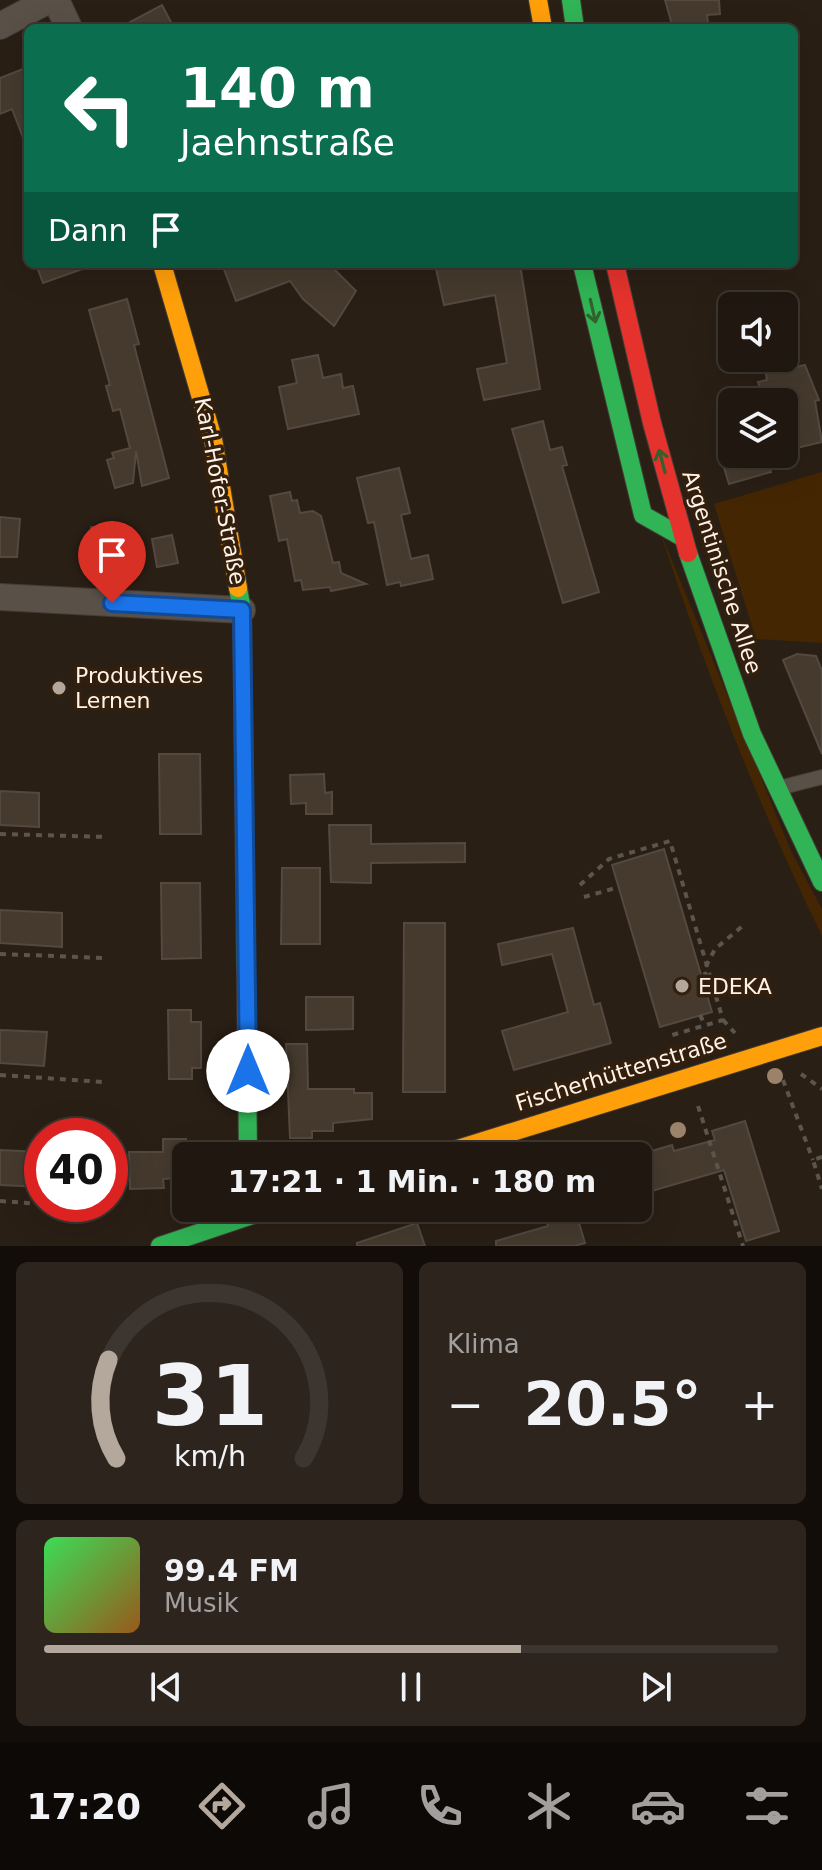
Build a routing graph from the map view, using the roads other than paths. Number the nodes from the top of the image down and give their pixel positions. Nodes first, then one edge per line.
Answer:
1 (49, 0) edge
2 (56, 0) edge
3 (538, 0) edge
4 (571, 0) edge
5 (67, 24) edge
6 (542, 24) edge
7 (574, 24) edge
8 (0, 26) edge
9 (163, 268) edge
10 (583, 268) edge
11 (616, 268) edge
12 (682, 537) junction
13 (0, 597) edge
14 (242, 610) junction
15 (822, 777) edge
16 (775, 789) junction
17 (822, 882) edge
18 (822, 1036) edge
19 (248, 1142) edge
20 (480, 1142) edge
21 (227, 1222) edge
22 (160, 1246) edge

1 - 8 street
2 - 5 street
3 - 6 street
4 - 7 street
9 - 14 street, Karl-Hofer-Straße
10 -> 12 street
12 -> 11 street, Argentinische Allee
12 - 16 street, Argentinische Allee
13 - 14 street
14 - 19 street, Karl-Hofer-Straße
15 - 16 lane
16 - 17 street, Argentinische Allee
18 - 20 street, Fischerhüttenstraße
21 - 22 street

